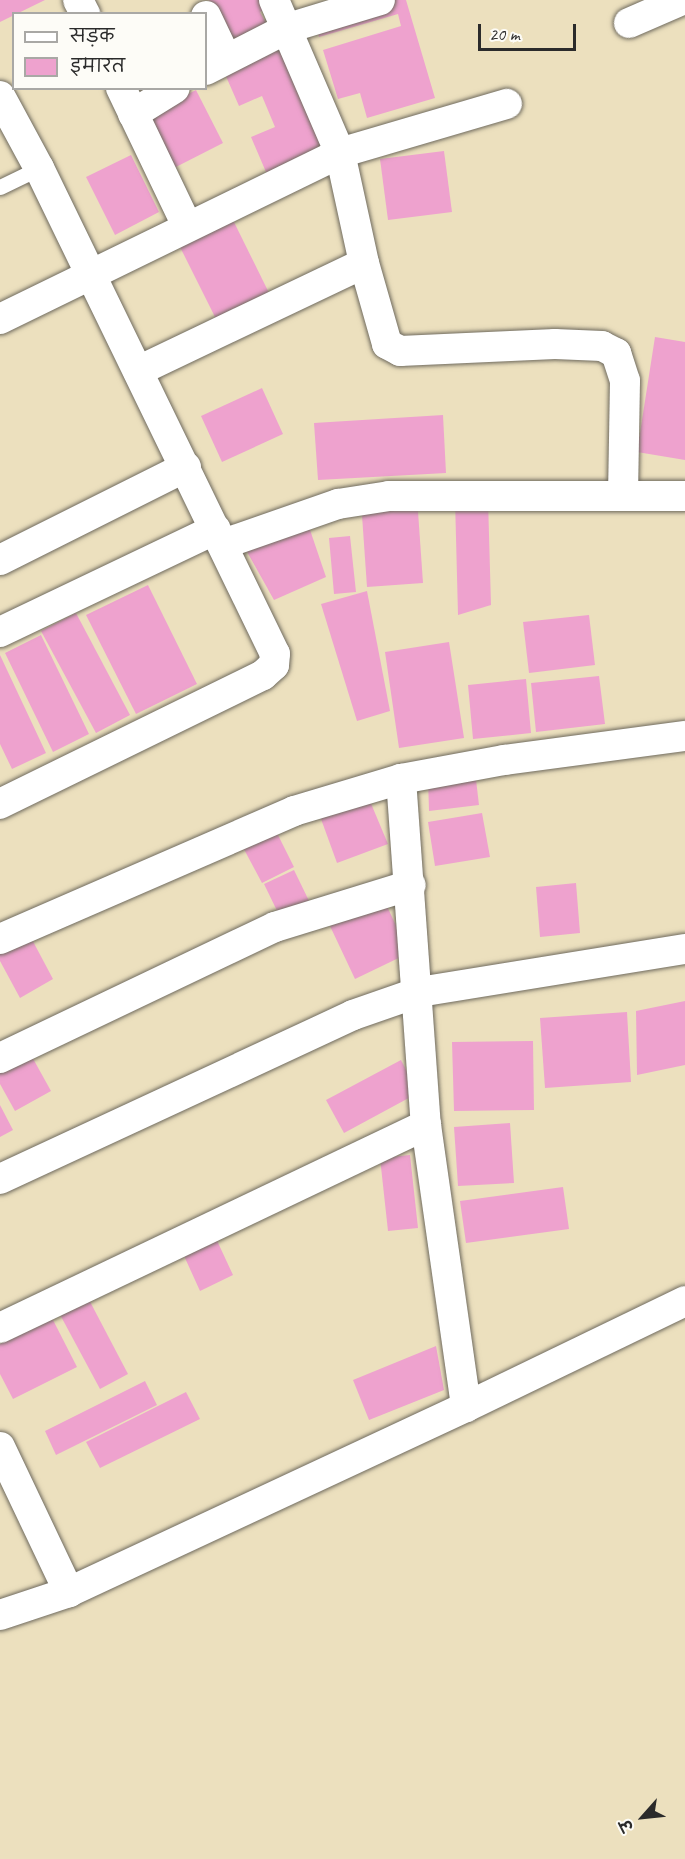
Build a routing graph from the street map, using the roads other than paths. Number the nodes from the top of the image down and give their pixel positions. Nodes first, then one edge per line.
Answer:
1 (274, 0) edge
2 (380, 0) edge
3 (682, 0) edge
4 (629, 23) dead end
5 (207, 24) edge
6 (288, 28) junction
7 (216, 64) edge
8 (168, 90) edge
9 (0, 96) edge
10 (127, 101) edge
11 (507, 104) dead end
12 (340, 153) junction
13 (39, 168) junction
14 (0, 187) edge
15 (187, 226) junction
16 (364, 263) junction
17 (91, 275) junction
18 (0, 319) edge
19 (138, 371) junction
20 (186, 467) junction
21 (623, 495) junction
22 (685, 496) edge
23 (219, 536) junction
24 (0, 560) edge
25 (0, 632) edge
26 (685, 736) edge
27 (401, 779) junction
28 (0, 804) edge
29 (411, 885) junction
30 (0, 939) edge
31 (685, 949) edge
32 (419, 992) junction
33 (0, 1058) edge
34 (426, 1125) junction
35 (0, 1179) edge
36 (685, 1300) edge
37 (0, 1328) edge
38 (466, 1407) junction
39 (2, 1458) edge
40 (69, 1592) junction
41 (0, 1615) edge

1 - 6 street
2 - 6 street
3 - 4 street
5 - 7 street
6 - 7 street
6 - 12 street
8 - 10 street
9 - 13 street
10 - 15 street
11 - 12 street
12 - 15 street
12 - 16 street
13 - 14 lane
13 - 17 street
15 - 17 street
16 - 19 street
16 - 21 street
17 - 18 street
17 - 19 street
19 - 20 street
20 - 23 street
20 - 24 street
21 - 22 street
21 - 23 street
23 - 25 street
23 - 28 street
26 - 27 street
27 - 29 street
27 - 30 street
29 - 32 street
29 - 33 street
31 - 32 street
32 - 34 street
32 - 35 street
34 - 37 street
34 - 38 street
36 - 38 street
38 - 40 street
39 - 40 street
40 - 41 street

